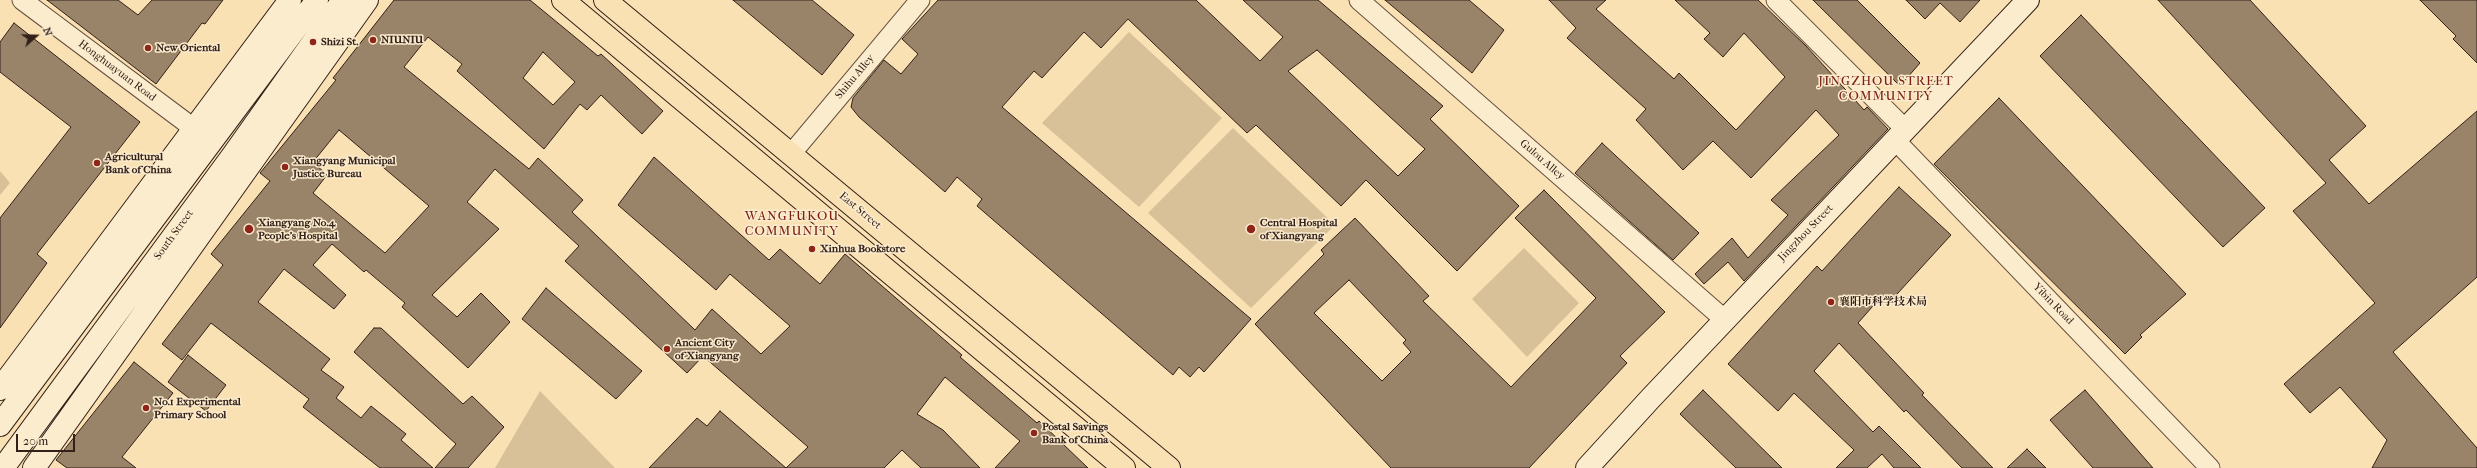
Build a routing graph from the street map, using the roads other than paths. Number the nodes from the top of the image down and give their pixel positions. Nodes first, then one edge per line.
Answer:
1 (22, 0) edge
2 (290, 0) edge
3 (317, 0) edge
4 (343, 0) edge
5 (367, 0) edge
6 (563, 0) edge
7 (605, 0) edge
8 (920, 0) edge
9 (1359, 0) edge
10 (1776, 0) edge
11 (2028, 0) edge
12 (192, 130) junction
13 (1900, 134) junction
14 (210, 144) junction
15 (791, 154) junction
16 (1724, 320) junction
17 (0, 389) edge
18 (0, 425) edge
19 (3, 468) edge
20 (34, 468) edge
21 (1124, 468) edge
22 (1169, 468) edge
23 (1587, 468) edge
24 (2210, 468) edge

1 - 12 street, Honghuayuan Road
2 - 12 street
3 - 14 street
4 - 19 street, South Street
5 - 20 street
6 - 21 main road
7 - 15 main road, East Street
8 - 15 street, Shihu Alley
9 - 16 street, Gulou Alley
10 - 13 street, Yibin Road
11 - 13 street, Jingzhou Street
12 - 14 street, Honghuayuan Road
12 - 17 street
13 - 16 street, Jingzhou Street
13 - 24 street, Yibin Road
14 - 18 street
15 - 22 main road, East Street
16 - 23 street, Jingzhou Street

